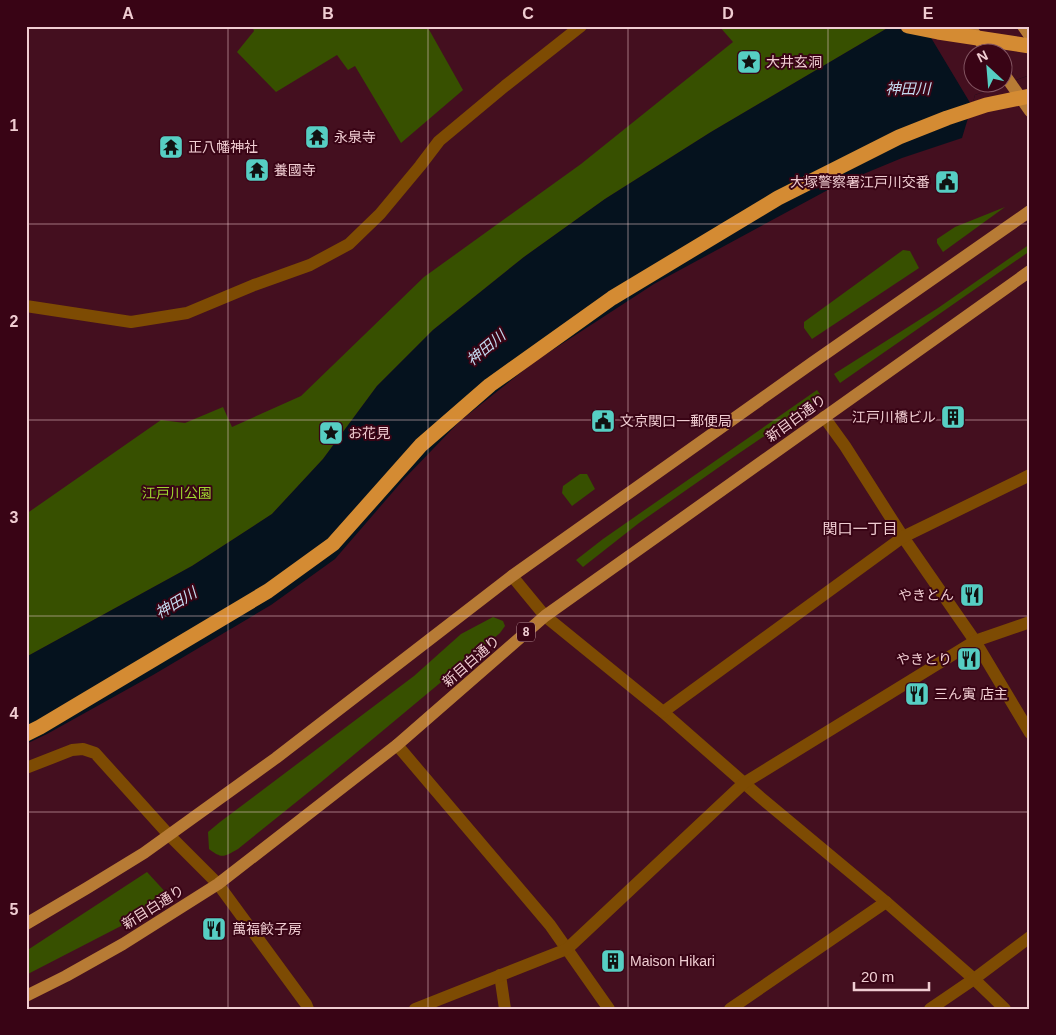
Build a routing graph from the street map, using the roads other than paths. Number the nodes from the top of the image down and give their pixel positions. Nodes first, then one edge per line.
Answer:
1 (581, 26) edge
2 (908, 26) edge
3 (969, 26) edge
4 (1023, 26) edge
5 (1030, 36) edge
6 (981, 42) edge
7 (1030, 46) edge
8 (1014, 89) edge
9 (1030, 96) edge
10 (1030, 111) edge
11 (1030, 211) edge
12 (1030, 271) edge
13 (26, 306) edge
14 (824, 417) junction
15 (1030, 475) edge
16 (903, 537) junction
17 (512, 576) junction
18 (545, 616) junction
19 (1030, 622) edge
20 (975, 641) junction
21 (663, 712) junction
22 (1030, 733) edge
23 (26, 734) edge
24 (397, 745) junction
25 (26, 768) edge
26 (744, 783) junction
27 (169, 835) junction
28 (218, 884) junction
29 (886, 902) junction
30 (26, 924) edge
31 (1030, 937) edge
32 (567, 949) junction
33 (500, 975) junction
34 (974, 979) junction
35 (26, 996) edge
36 (308, 1009) edge
37 (414, 1009) edge
38 (505, 1009) edge
39 (609, 1009) edge
40 (730, 1009) edge
41 (930, 1009) edge
42 (1005, 1009) edge

1 - 13 street
2 - 7 highway
3 - 6 main road
4 - 5 main road
8 - 10 main road
9 - 23 highway
11 - 17 main road
12 - 14 main road, 新目白通り / 8
14 - 16 street
14 - 18 main road, 新目白通り / 8
15 - 16 street
16 - 20 street
16 - 21 street
17 - 18 street
17 - 27 main road
18 - 21 street
18 - 24 main road, 新目白通り / 8
19 - 20 street
20 - 22 street
20 - 26 street
21 - 26 street
24 - 28 main road, 新目白通り / 8
24 - 32 street
25 - 27 street
26 - 29 street
26 - 32 street
27 - 28 street
27 - 30 main road
28 - 35 main road, 新目白通り / 8
28 - 36 street
29 - 34 street
29 - 40 street
31 - 34 street
32 - 33 street
32 - 39 street
33 - 37 street
33 - 38 street
34 - 41 street
34 - 42 street

